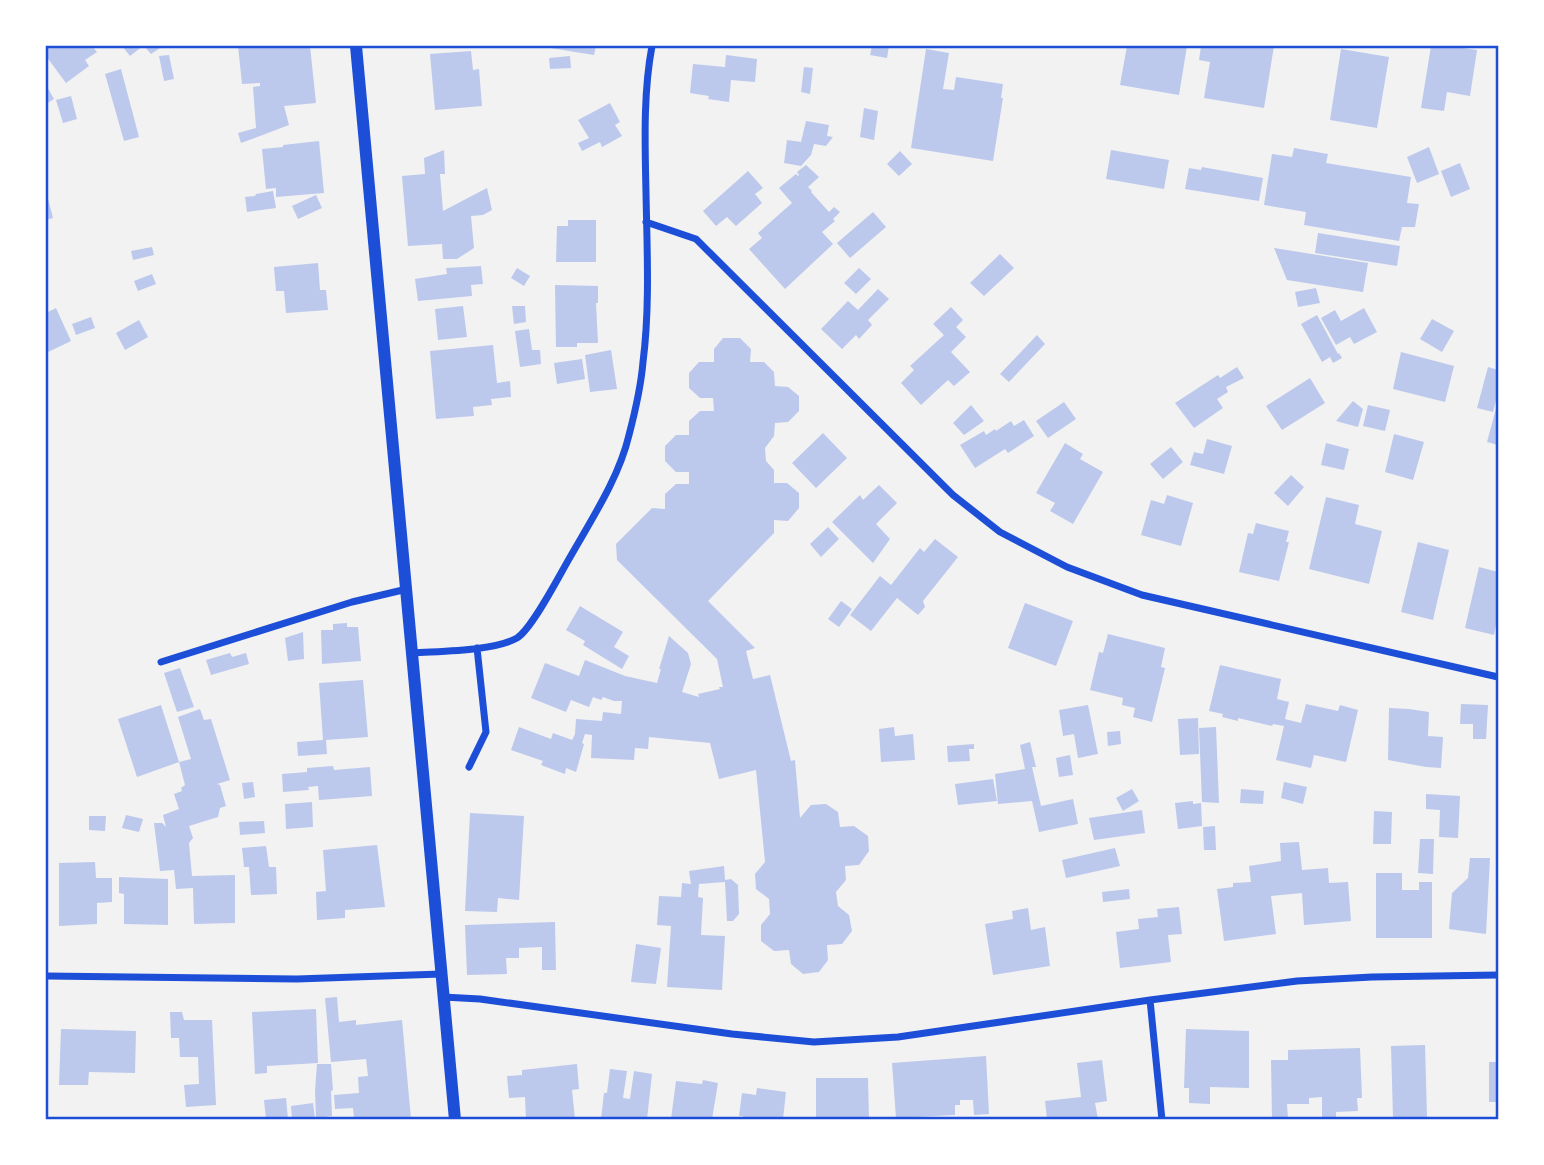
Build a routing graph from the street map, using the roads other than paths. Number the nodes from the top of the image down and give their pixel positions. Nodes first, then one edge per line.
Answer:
1 (356, 46) edge
2 (652, 46) edge
3 (646, 222) junction
4 (407, 589) junction
5 (477, 648) junction
6 (413, 653) junction
7 (161, 662) dead end
8 (1499, 677) edge
9 (469, 766) dead end
10 (441, 974) junction
11 (1499, 975) edge
12 (46, 976) edge
13 (443, 997) junction
14 (1150, 1000) junction
15 (456, 1119) edge
16 (1162, 1119) edge

1 - 4 street
2 - 3 street
3 - 5 street
3 - 8 street
4 - 6 street
4 - 7 street
5 - 6 street
5 - 9 street
6 - 10 street
10 - 12 street
10 - 13 street
11 - 14 street
13 - 14 street
13 - 15 street
14 - 16 street

